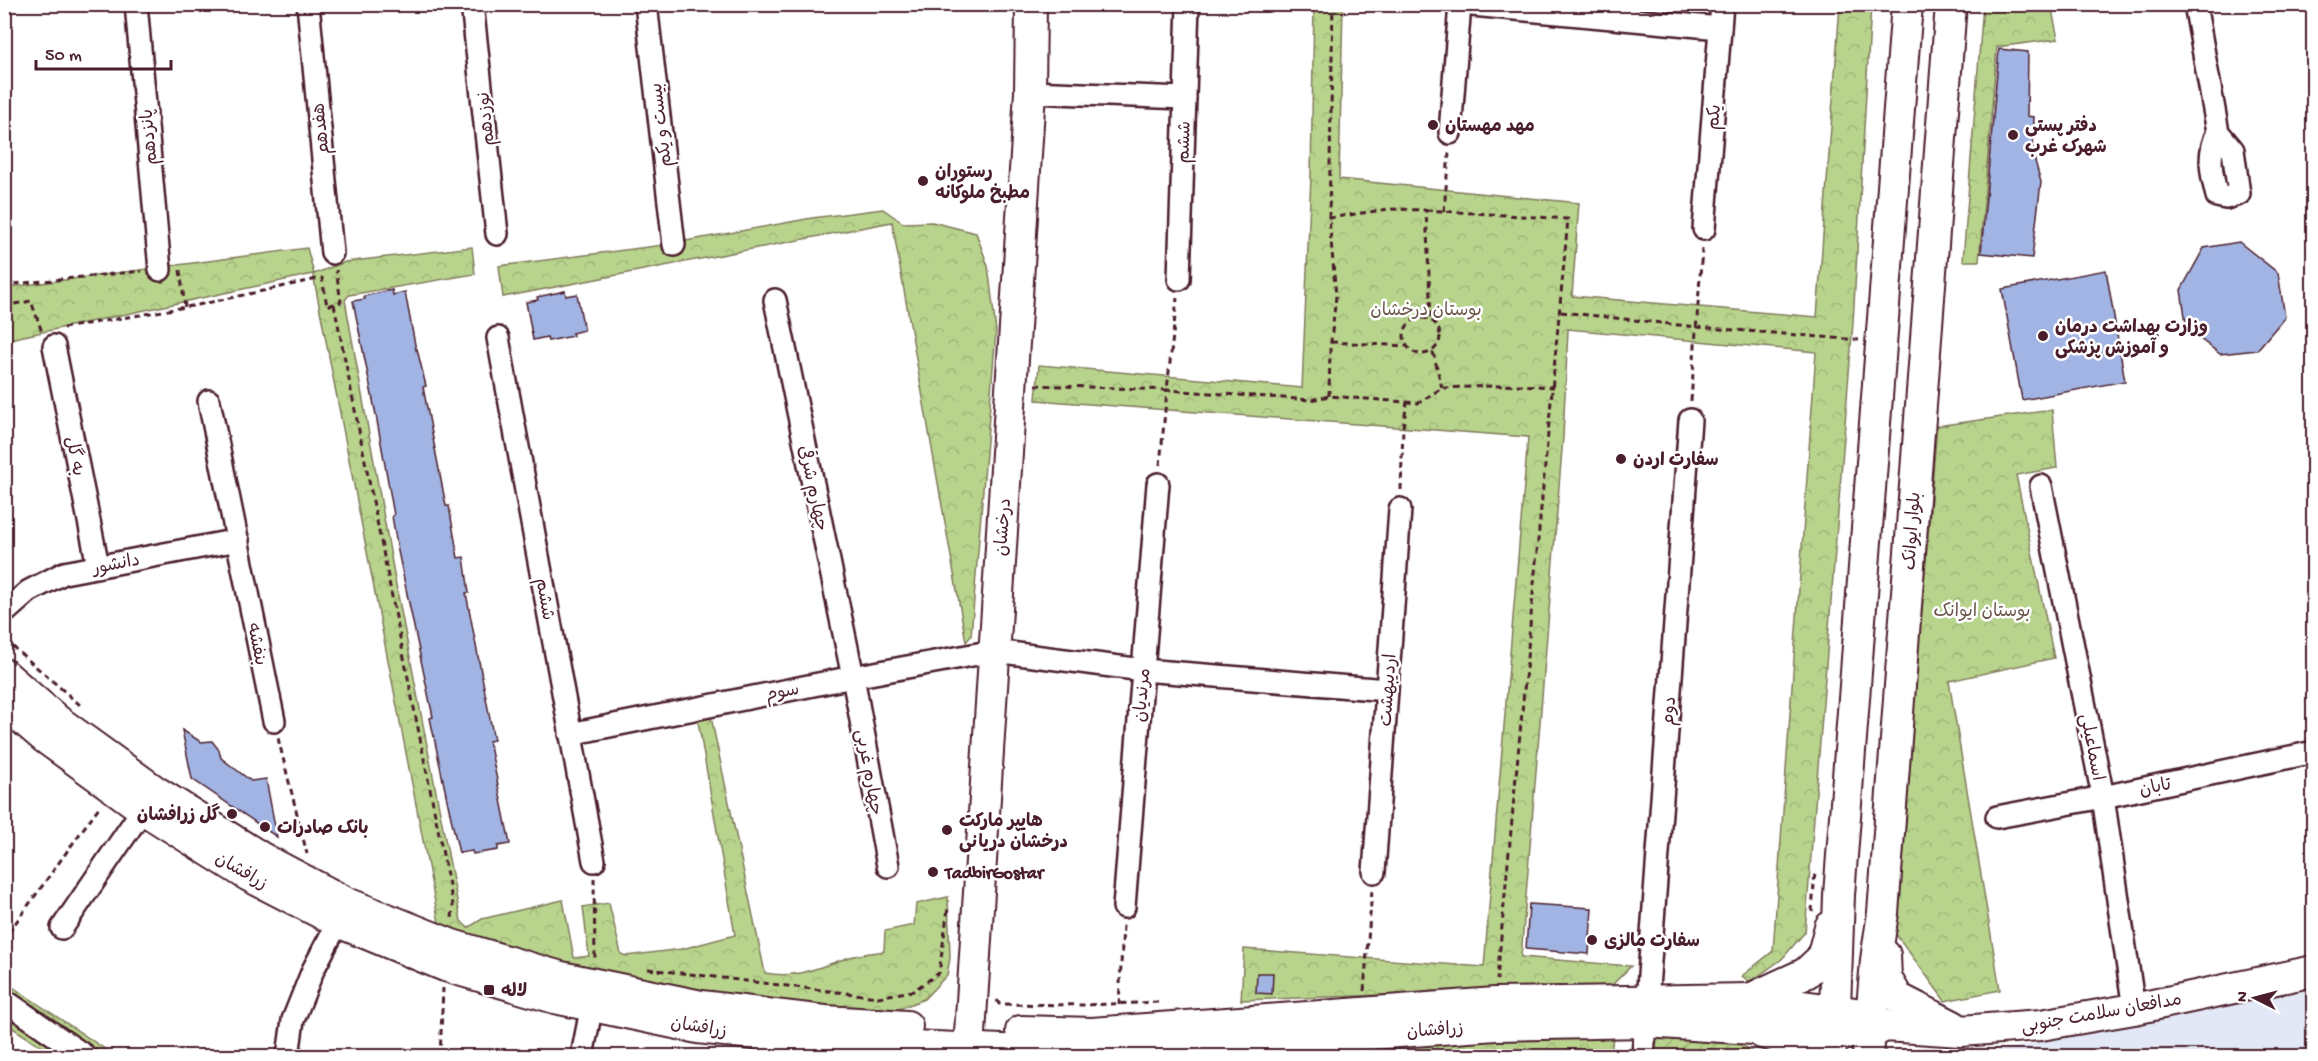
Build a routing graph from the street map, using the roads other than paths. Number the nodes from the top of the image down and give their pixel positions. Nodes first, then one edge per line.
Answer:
1 (136, 4) edge
2 (308, 4) edge
3 (472, 4) edge
4 (646, 4) edge
5 (1031, 4) edge
6 (1188, 4) edge
7 (1460, 4) edge
8 (1722, 4) edge
9 (1907, 4) edge
10 (1951, 4) edge
11 (2195, 4) edge
12 (1720, 28) junction
13 (1030, 92) junction
14 (1185, 98) junction
15 (2218, 132) dead end
16 (1450, 133) road end
17 (1704, 229) road end
18 (497, 234) dead end
19 (674, 244) dead end
20 (332, 253) road end
21 (160, 270) road end
22 (1179, 279) road end
23 (775, 300) dead end
24 (498, 338) dead end
25 (54, 346) dead end
26 (209, 401) dead end
27 (1690, 420) road end
28 (1158, 484) road end
29 (2041, 486) dead end
30 (1400, 509) road end
31 (238, 540) junction
32 (98, 566) junction
33 (4, 613) edge
34 (994, 651) junction
35 (1143, 670) junction
36 (4, 674) edge
37 (853, 677) junction
38 (1387, 690) junction
39 (4, 703) edge
40 (274, 721) road end
41 (570, 734) junction
42 (2313, 752) edge
43 (2103, 797) junction
44 (143, 809) junction
45 (1997, 817) dead end
46 (594, 861) road end
47 (888, 866) dead end
48 (1374, 872) road end
49 (1839, 895) junction
50 (1124, 907) road end
51 (1883, 913) junction
52 (338, 922) junction
53 (62, 928) dead end
54 (449, 939) junction
55 (2313, 971) edge
56 (592, 977) junction
57 (4, 1000) edge
58 (2134, 1009) junction
59 (1647, 1012) junction
60 (1749, 1014) junction
61 (1961, 1031) junction
62 (1832, 1033) edge
63 (1873, 1033) edge
64 (970, 1039) junction
65 (1287, 1039) edge
66 (824, 1040) edge
67 (85, 1056) edge
68 (288, 1056) edge
69 (582, 1056) edge
70 (1643, 1056) edge
71 (1803, 1056) edge

1 - 21 street, پانزدهم
2 - 20 street, هفدهم
3 - 18 street, نوزدهم
4 - 19 street, بیست و یکم
5 - 13 street, درخشان
6 - 14 street, ششم
7 - 12 street
7 - 16 street
8 - 12 street, یکم
9 - 49 street
10 - 51 street, بلوار ایوانک
11 - 15 street
12 - 17 street, یکم
13 - 14 street
13 - 34 street, درخشان
14 - 22 street, ششم
23 - 37 street, چهارم شرقی
24 - 41 street, ششم
25 - 32 street, به گل
26 - 31 street, بنفشه
27 - 59 street, دوم
28 - 35 street, مرنديان
29 - 43 street, اسماعیلی
30 - 38 street, اردیبهشت
31 - 32 street, دانشور
31 - 40 street, بنفشه
32 - 33 street, دانشور
34 - 35 street, سوم
34 - 37 street, سوم
34 - 64 street, درخشان
35 - 38 street, سوم
35 - 50 street, مرنديان
36 - 54 street, زرافشان
37 - 41 street, سوم
37 - 47 street, چهارم غربی
38 - 48 street, اردیبهشت
39 - 44 street, زرافشان
41 - 46 street, ششم
42 - 43 street, تابان
43 - 45 street, تابان
43 - 58 street, اسماعیلی
44 - 52 street, زرافشان
44 - 53 street
49 - 60 street
49 - 62 street
51 - 61 street
51 - 63 street, بلوار ایوانک
52 - 54 street, زرافشان
52 - 68 street
54 - 56 street, زرافشان
55 - 58 street, مدافعان سلامت جنوبی
56 - 66 street, زرافشان
56 - 69 street
57 - 67 street
58 - 61 street, مدافعان سلامت جنوبی
59 - 60 street, زرافشان
59 - 65 street, زرافشان
59 - 65 street, زرافشان
59 - 70 street
60 - 62 street, زرافشان
60 - 71 street
61 - 63 street, مدافعان سلامت جنوبی
62 - 63 street, زرافشان
64 - 65 street, زرافشان
64 - 65 street, زرافشان
64 - 66 street, زرافشان

